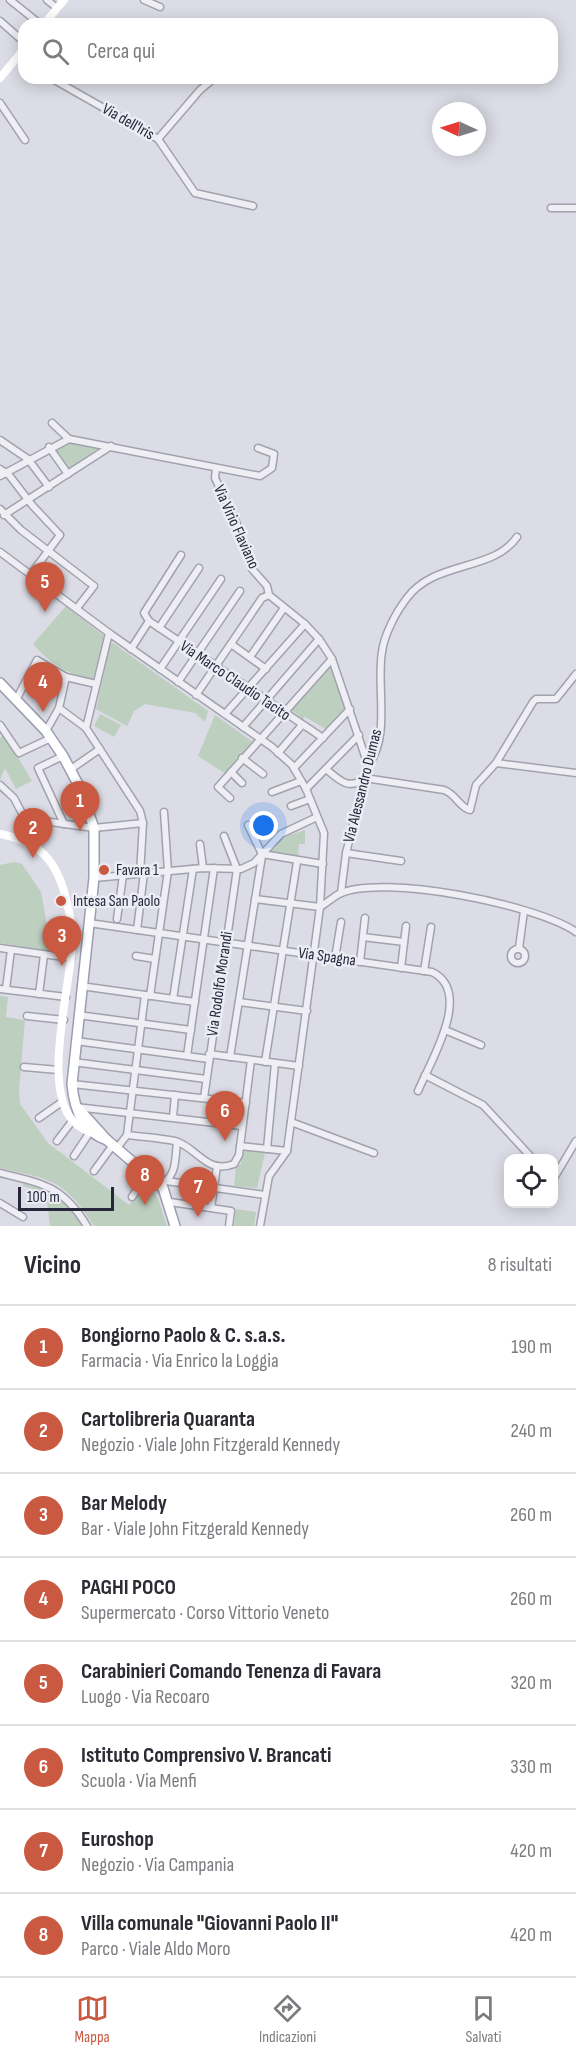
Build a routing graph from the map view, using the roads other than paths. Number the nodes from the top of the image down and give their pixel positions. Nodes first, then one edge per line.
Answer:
1 (10, 0) edge
2 (47, 0) edge
3 (64, 0) edge
4 (144, 0) edge
5 (160, 7) dead end
6 (57, 8) junction
7 (34, 18) edge
8 (48, 18) edge
9 (0, 21) edge
10 (18, 37) edge
11 (18, 57) edge
12 (3, 68) edge
13 (0, 78) edge
14 (62, 84) edge
15 (207, 84) edge
16 (0, 103) edge
17 (158, 139) junction
18 (25, 140) dead end
19 (253, 206) dead end
20 (551, 208) dead end
21 (576, 208) edge
22 (52, 423) dead end
23 (69, 439) junction
24 (0, 440) edge
25 (111, 446) junction
26 (49, 447) junction
27 (258, 448) dead end
28 (28, 459) junction
29 (216, 469) junction
30 (2, 473) edge
31 (68, 474) junction
32 (49, 488) junction
33 (28, 501) junction
34 (2, 512) edge
35 (517, 537) dead end
36 (49, 551) junction
37 (0, 552) edge
38 (181, 555) dead end
39 (199, 568) dead end
40 (32, 574) junction
41 (221, 579) dead end
42 (240, 591) dead end
43 (269, 595) junction
44 (77, 608) junction
45 (284, 608) junction
46 (149, 621) junction
47 (305, 624) junction
48 (159, 628) junction
49 (109, 633) junction
50 (319, 639) junction
51 (178, 642) junction
52 (231, 644) junction
53 (131, 649) junction
54 (197, 655) junction
55 (250, 657) junction
56 (332, 659) junction
57 (215, 667) junction
58 (160, 669) junction
59 (266, 669) junction
60 (576, 674) edge
61 (66, 677) junction
62 (178, 682) junction
63 (0, 683) edge
64 (96, 684) junction
65 (248, 689) junction
66 (196, 695) junction
67 (16, 700) junction
68 (265, 701) junction
69 (59, 708) junction
70 (350, 709) junction
71 (282, 712) junction
72 (225, 714) junction
73 (0, 725) edge
74 (302, 725) junction
75 (243, 727) junction
76 (86, 728) junction
77 (48, 734) junction
78 (359, 735) junction
79 (259, 738) junction
80 (323, 738) junction
81 (100, 749) junction
82 (278, 753) junction
83 (63, 756) junction
84 (242, 758) junction
85 (496, 763) junction
86 (368, 765) junction
87 (294, 768) junction
88 (71, 769) junction
89 (326, 769) junction
90 (231, 772) junction
91 (576, 773) edge
92 (263, 774) dead end
93 (365, 778) junction
94 (302, 781) junction
95 (242, 783) dead end
96 (0, 785) edge
97 (306, 789) junction
98 (272, 792) dead end
99 (230, 798) dead end
100 (310, 799) junction
101 (291, 806) dead end
102 (164, 812) dead end
103 (317, 817) junction
104 (32, 822) junction
105 (143, 823) junction
106 (64, 824) junction
107 (248, 825) dead end
108 (94, 828) junction
109 (0, 834) edge
110 (224, 836) dead end
111 (23, 838) junction
112 (200, 844) dead end
113 (346, 853) junction
114 (262, 854) junction
115 (401, 861) dead end
116 (297, 862) junction
117 (323, 864) junction
118 (203, 868) junction
119 (214, 868) junction
120 (193, 869) junction
121 (237, 869) junction
122 (168, 871) junction
123 (142, 873) junction
124 (123, 875) junction
125 (94, 878) junction
126 (341, 893) junction
127 (255, 898) junction
128 (290, 903) junction
129 (321, 907) junction
130 (524, 911) junction
131 (365, 918) dead end
132 (117, 919) dead end
133 (341, 922) dead end
134 (89, 923) junction
135 (406, 926) dead end
136 (431, 927) dead end
137 (137, 930) junction
138 (576, 932) edge
139 (159, 933) junction
140 (182, 936) junction
141 (363, 937) junction
142 (204, 939) junction
143 (226, 942) junction
144 (404, 942) junction
145 (248, 945) junction
146 (0, 948) edge
147 (519, 948) dead end
148 (10, 950) junction
149 (284, 950) junction
150 (44, 955) junction
151 (314, 955) junction
152 (136, 956) dead end
153 (71, 957) junction
154 (335, 958) junction
155 (155, 959) junction
156 (360, 962) junction
157 (401, 968) junction
158 (424, 971) junction
159 (81, 986) junction
160 (3, 989) edge
161 (39, 994) junction
162 (147, 995) junction
163 (66, 997) junction
164 (173, 999) junction
165 (195, 1002) junction
166 (239, 1002) junction
167 (274, 1007) junction
168 (307, 1011) junction
169 (78, 1015) junction
170 (27, 1016) dead end
171 (64, 1020) junction
172 (141, 1023) junction
173 (191, 1030) junction
174 (445, 1030) junction
175 (75, 1041) junction
176 (481, 1046) dead end
177 (138, 1049) junction
178 (187, 1056) junction
179 (209, 1056) junction
180 (230, 1057) junction
181 (251, 1060) junction
182 (73, 1062) junction
183 (265, 1062) junction
184 (275, 1063) junction
185 (299, 1066) junction
186 (24, 1067) dead end
187 (58, 1070) junction
188 (135, 1070) junction
189 (425, 1075) junction
190 (206, 1079) junction
191 (72, 1084) junction
192 (132, 1091) junction
193 (418, 1091) dead end
194 (175, 1095) junction
195 (204, 1098) junction
196 (246, 1103) junction
197 (64, 1106) junction
198 (76, 1107) junction
199 (130, 1112) junction
200 (173, 1117) junction
201 (39, 1118) dead end
202 (73, 1120) junction
203 (291, 1122) junction
204 (242, 1126) junction
205 (93, 1129) junction
206 (127, 1135) junction
207 (57, 1141) dead end
208 (576, 1141) edge
209 (177, 1142) junction
210 (112, 1144) junction
211 (240, 1146) junction
212 (267, 1149) junction
213 (287, 1151) junction
214 (374, 1153) dead end
215 (528, 1154) edge
216 (74, 1156) dead end
217 (217, 1166) junction
218 (94, 1171) dead end
219 (558, 1171) edge
220 (0, 1173) edge
221 (148, 1173) junction
222 (163, 1183) junction
223 (214, 1188) junction
224 (266, 1195) junction
225 (132, 1197) dead end
226 (170, 1202) junction
227 (0, 1203) edge
228 (211, 1208) junction
229 (23, 1218) dead end
230 (87, 1226) edge
231 (176, 1226) edge
232 (229, 1226) edge
233 (260, 1226) edge

1 - 7 street
2 - 6 street
3 - 6 street
4 - 5 street
6 - 8 street
9 - 10 street
11 - 12 street
12 - 13 street
14 - 17 street, Via dell'Iris
15 - 17 street
16 - 18 street
17 - 19 street, Via dell'Iris
20 - 21 street
22 - 23 street
23 - 25 street
23 - 26 street
24 - 28 street
25 - 29 street
25 - 31 street
26 - 28 street
26 - 31 street
27 - 29 street
28 - 30 street
28 - 32 street
29 - 43 street, Via Virio Flaviano
30 - 33 street
31 - 32 street
32 - 33 street
33 - 34 street
33 - 36 street
34 - 36 street
35 - 86 street, Via Alessandro Dumas
36 - 40 street
36 - 44 street
37 - 40 street
38 - 46 street
39 - 48 street
40 - 44 street
41 - 51 street
42 - 54 street
43 - 45 street, Via Virio Flaviano
43 - 52 street
44 - 49 street
45 - 47 street, Via Virio Flaviano
45 - 55 street
46 - 48 street, Via Marco Claudio Tacito
46 - 53 street
47 - 50 street, Via Virio Flaviano
47 - 59 street
48 - 51 street, Via Marco Claudio Tacito
49 - 53 street
49 - 64 street
50 - 56 street, Via Virio Flaviano
50 - 68 street
51 - 54 street, Via Marco Claudio Tacito
51 - 58 street
52 - 55 street
52 - 57 street
53 - 58 street
54 - 57 street, Via Marco Claudio Tacito
54 - 62 street
55 - 59 street
56 - 70 street, Via Virio Flaviano
56 - 71 street
57 - 65 street, Via Marco Claudio Tacito
57 - 66 street
58 - 62 street
59 - 65 street
60 - 85 street
61 - 64 street
61 - 67 street
61 - 69 street
62 - 66 street
63 - 67 main road
64 - 76 street
65 - 68 street, Via Marco Claudio Tacito
65 - 72 street
66 - 72 street
67 - 77 main road
68 - 71 street, Via Marco Claudio Tacito
68 - 75 street
69 - 76 street
69 - 77 street
70 - 78 street, Via Virio Flaviano
70 - 80 street
71 - 74 street, Via Marco Claudio Tacito
71 - 79 street
72 - 75 street
73 - 77 street
74 - 80 street, Via Marco Claudio Tacito
74 - 82 street
75 - 79 street
76 - 81 street
77 - 83 main road
78 - 86 street, Via Virio Flaviano
78 - 89 street
79 - 82 street
79 - 84 street
80 - 87 street
81 - 88 street
81 - 105 street
82 - 87 street
83 - 88 main road
83 - 106 street
84 - 90 street
84 - 92 street
85 - 91 street
85 - 93 street
86 - 93 street, Via Alessandro Dumas
87 - 94 street
88 - 108 main road
89 - 93 street
89 - 97 street
90 - 95 street
90 - 99 street
93 - 113 street, Via Alessandro Dumas
94 - 97 street
94 - 98 street
96 - 104 street
97 - 100 street
100 - 101 street
100 - 103 street
102 - 122 street
103 - 114 street
103 - 117 street
104 - 106 street
104 - 111 street
105 - 108 street
105 - 123 street
106 - 108 street
107 - 114 street
108 - 125 main road
109 - 111 street
110 - 121 street
111 - 153 street
112 - 118 street
113 - 115 street
113 - 126 street, Via Alessandro Dumas
114 - 116 street
114 - 121 street
114 - 127 street
116 - 117 street
116 - 128 street
117 - 129 street
118 - 119 street
118 - 120 street
119 - 121 street
119 - 142 street
120 - 122 street
120 - 140 street
121 - 143 street, Via Rodolfo Morandi
122 - 123 street
122 - 139 street
123 - 124 street
123 - 137 street
124 - 125 street
124 - 132 street
125 - 134 main road
126 - 129 street
126 - 130 street
127 - 128 street
127 - 145 street
128 - 129 street
128 - 149 street
129 - 151 street
130 - 138 street
130 - 147 street
131 - 141 street
133 - 154 street
134 - 137 street, Via Spagna
134 - 159 main road
135 - 144 street
136 - 158 street
137 - 139 street, Via Spagna
139 - 140 street, Via Spagna
139 - 155 street
140 - 142 street, Via Spagna
140 - 164 street
141 - 144 street
141 - 156 street
142 - 143 street, Via Spagna
142 - 165 street
143 - 145 street, Via Spagna
143 - 179 street, Via Rodolfo Morandi
144 - 157 street
145 - 149 street, Via Spagna
145 - 166 street
146 - 148 street
148 - 150 street
148 - 160 street
149 - 151 street, Via Spagna
149 - 167 street
150 - 153 street
150 - 161 street
151 - 154 street, Via Spagna
151 - 168 street
152 - 155 street
153 - 163 street
154 - 156 street, Via Spagna
155 - 162 street
156 - 157 street, Via Spagna
157 - 158 street, Via Spagna
158 - 174 street, Via Spagna
159 - 162 street
159 - 169 main road
160 - 161 street
161 - 163 street
162 - 164 street
162 - 172 street
163 - 171 street
164 - 165 street
165 - 173 street
166 - 167 street
166 - 180 street
167 - 168 street
167 - 183 street
168 - 185 street
169 - 172 street
169 - 175 main road
170 - 171 street
171 - 187 street
172 - 173 street
172 - 177 street
173 - 178 street
174 - 176 street
174 - 189 street, Via Spagna
175 - 177 street
175 - 182 main road
177 - 178 street
177 - 188 street
178 - 179 street
179 - 180 street
179 - 190 street, Via Rodolfo Morandi
180 - 181 street
181 - 183 street
181 - 196 street
182 - 188 street
182 - 191 main road
183 - 184 street
184 - 185 street
184 - 212 street
185 - 203 street
186 - 187 street
187 - 197 street
188 - 190 street
188 - 192 street
189 - 193 street, Via Spagna
189 - 215 street
190 - 195 street, Via Rodolfo Morandi
191 - 192 street
191 - 198 main road
192 - 194 street
192 - 199 street
194 - 195 street
194 - 200 street
195 - 196 street
196 - 204 street
197 - 198 street
197 - 201 street
197 - 202 street
198 - 199 street
198 - 205 main road
199 - 200 street
199 - 206 street
200 - 204 street
202 - 205 street
202 - 207 street
203 - 213 street
203 - 214 street
204 - 211 street
205 - 210 main road
205 - 216 street
206 - 209 street
206 - 210 street
208 - 219 street
209 - 217 street
209 - 222 street
210 - 218 street
210 - 221 main road
211 - 212 street
211 - 217 street
212 - 213 street
213 - 224 street
217 - 223 street
220 - 230 street
221 - 222 main road
221 - 225 street
222 - 223 street
222 - 226 main road
223 - 224 street
223 - 228 street
224 - 233 street
226 - 228 street
226 - 231 main road
227 - 229 street
228 - 232 street

